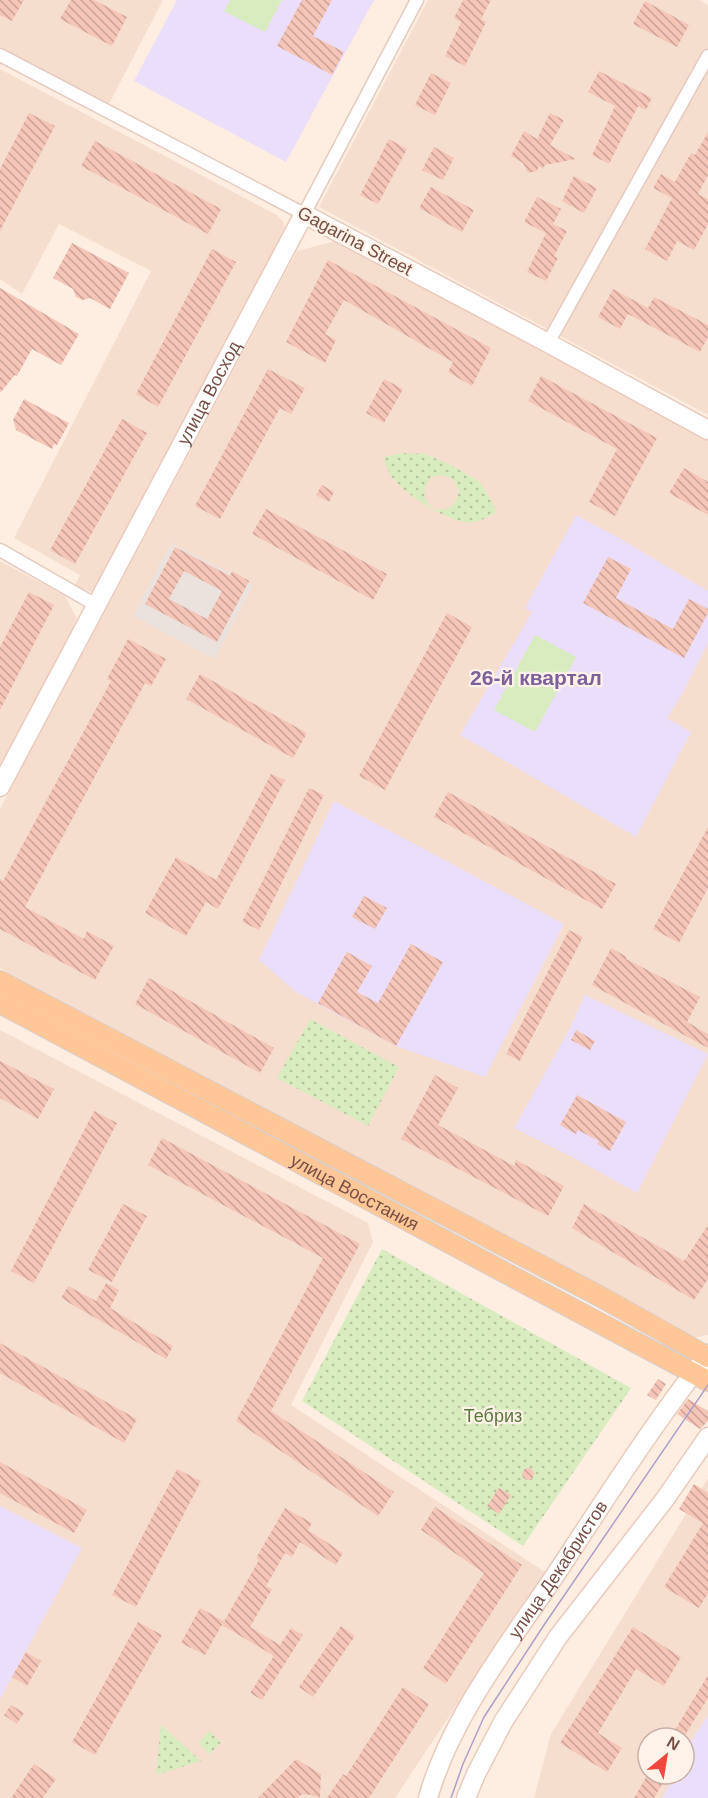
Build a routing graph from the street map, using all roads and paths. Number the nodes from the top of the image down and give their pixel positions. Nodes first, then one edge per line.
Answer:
1 (417, 0) edge
2 (0, 55) edge
3 (708, 56) edge
4 (304, 214) junction
5 (548, 343) junction
6 (708, 430) edge
7 (0, 550) edge
8 (96, 605) junction
9 (0, 787) edge
10 (0, 981) edge
11 (0, 1003) edge
12 (707, 1356) edge
13 (701, 1377) edge
14 (708, 1437) edge
15 (428, 1798) edge
16 (466, 1798) edge

1 - 4 street, улица Восход
2 - 4 street, Gagarina Street
3 - 5 street
4 - 5 street, Gagarina Street
4 - 8 street, улица Восход
5 - 6 street, Gagarina Street
7 - 8 street
8 - 9 street, улица Восход
10 - 12 main road, улица Восстания
11 - 13 main road, улица Восстания
12 - 13 street, улица Декабристов
13 - 15 street, улица Декабристов
14 - 16 street

